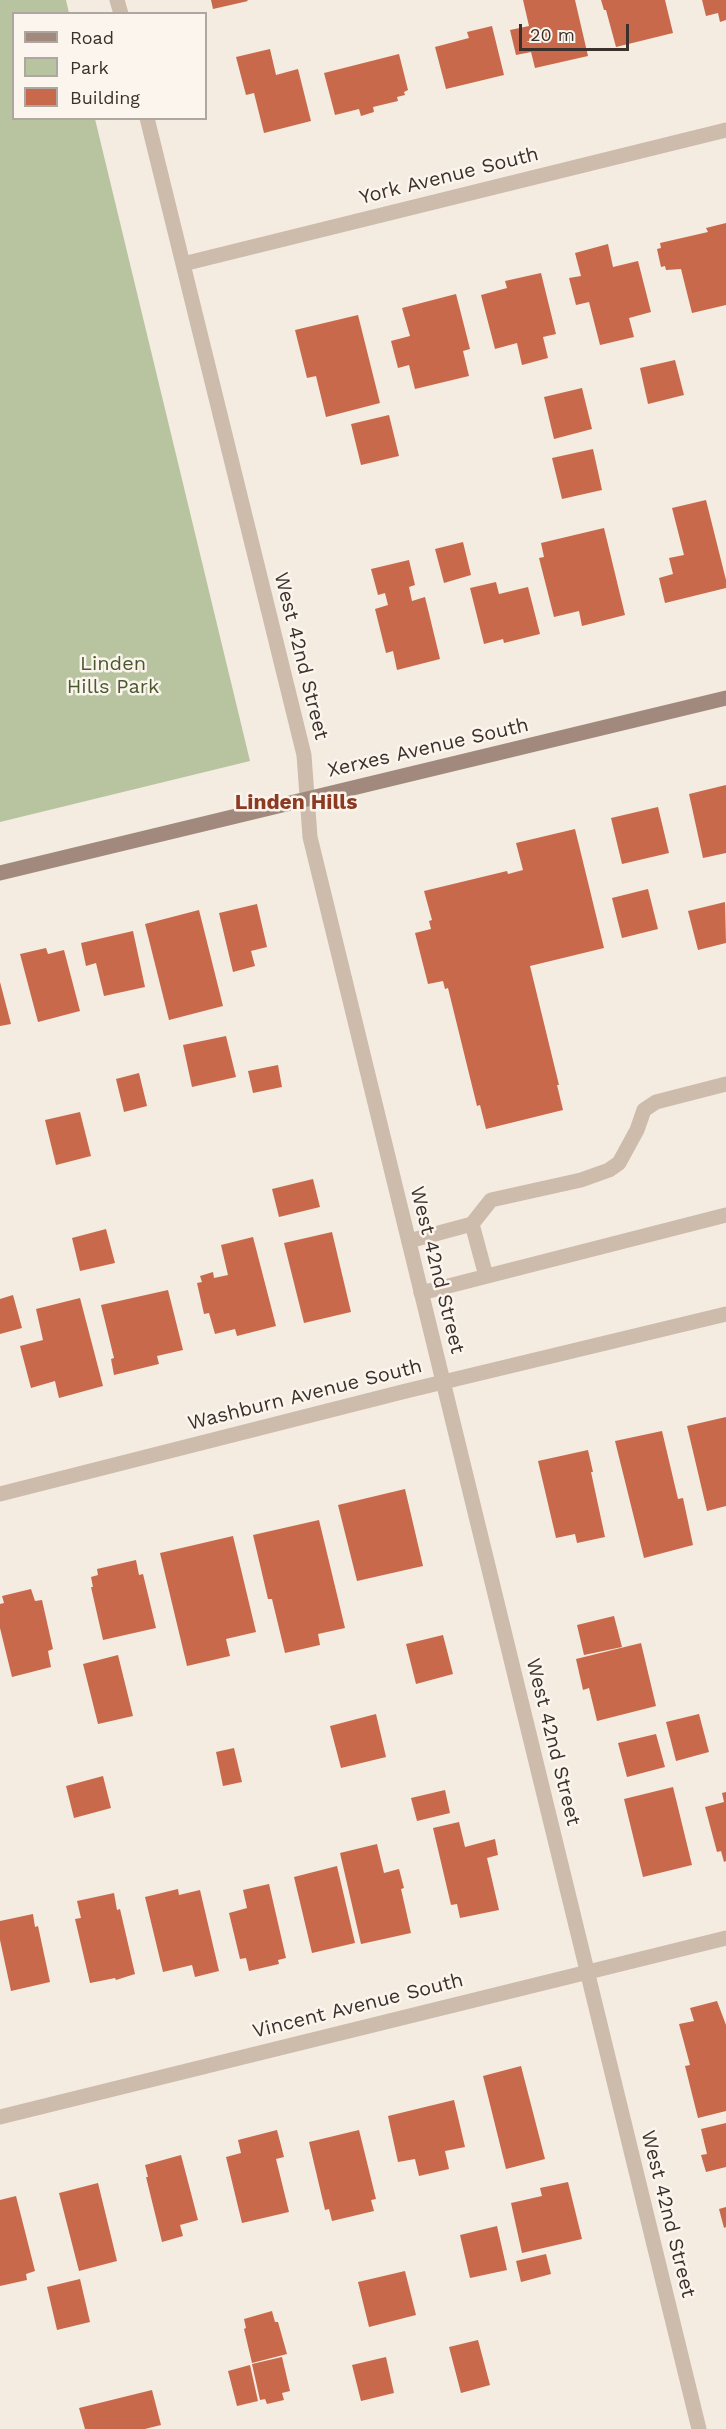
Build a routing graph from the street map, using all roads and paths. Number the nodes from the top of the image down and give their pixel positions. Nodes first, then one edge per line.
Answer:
1 (147, 120) edge
2 (726, 130) edge
3 (183, 264) junction
4 (726, 698) edge
5 (308, 798) junction
6 (0, 873) edge
7 (726, 1084) edge
8 (726, 1215) edge
9 (472, 1224) junction
10 (408, 1241) junction
11 (486, 1276) junction
12 (422, 1293) junction
13 (726, 1314) edge
14 (443, 1383) junction
15 (0, 1494) edge
16 (726, 1938) edge
17 (587, 1971) junction
18 (0, 2117) edge
19 (699, 2429) edge

1 - 3 street, West 42nd Street
2 - 3 street, York Avenue South
3 - 5 street, West 42nd Street
4 - 5 street, Xerxes Avenue South
5 - 6 street, Xerxes Avenue South
5 - 10 street, West 42nd Street
7 - 9 street
8 - 11 street
9 - 10 street
9 - 11 street
10 - 12 street, West 42nd Street
11 - 12 street
12 - 14 street, West 42nd Street
13 - 14 street, Washburn Avenue South
14 - 15 street, Washburn Avenue South
14 - 17 street, West 42nd Street
16 - 17 street, Vincent Avenue South
17 - 18 street, Vincent Avenue South
17 - 19 street, West 42nd Street

